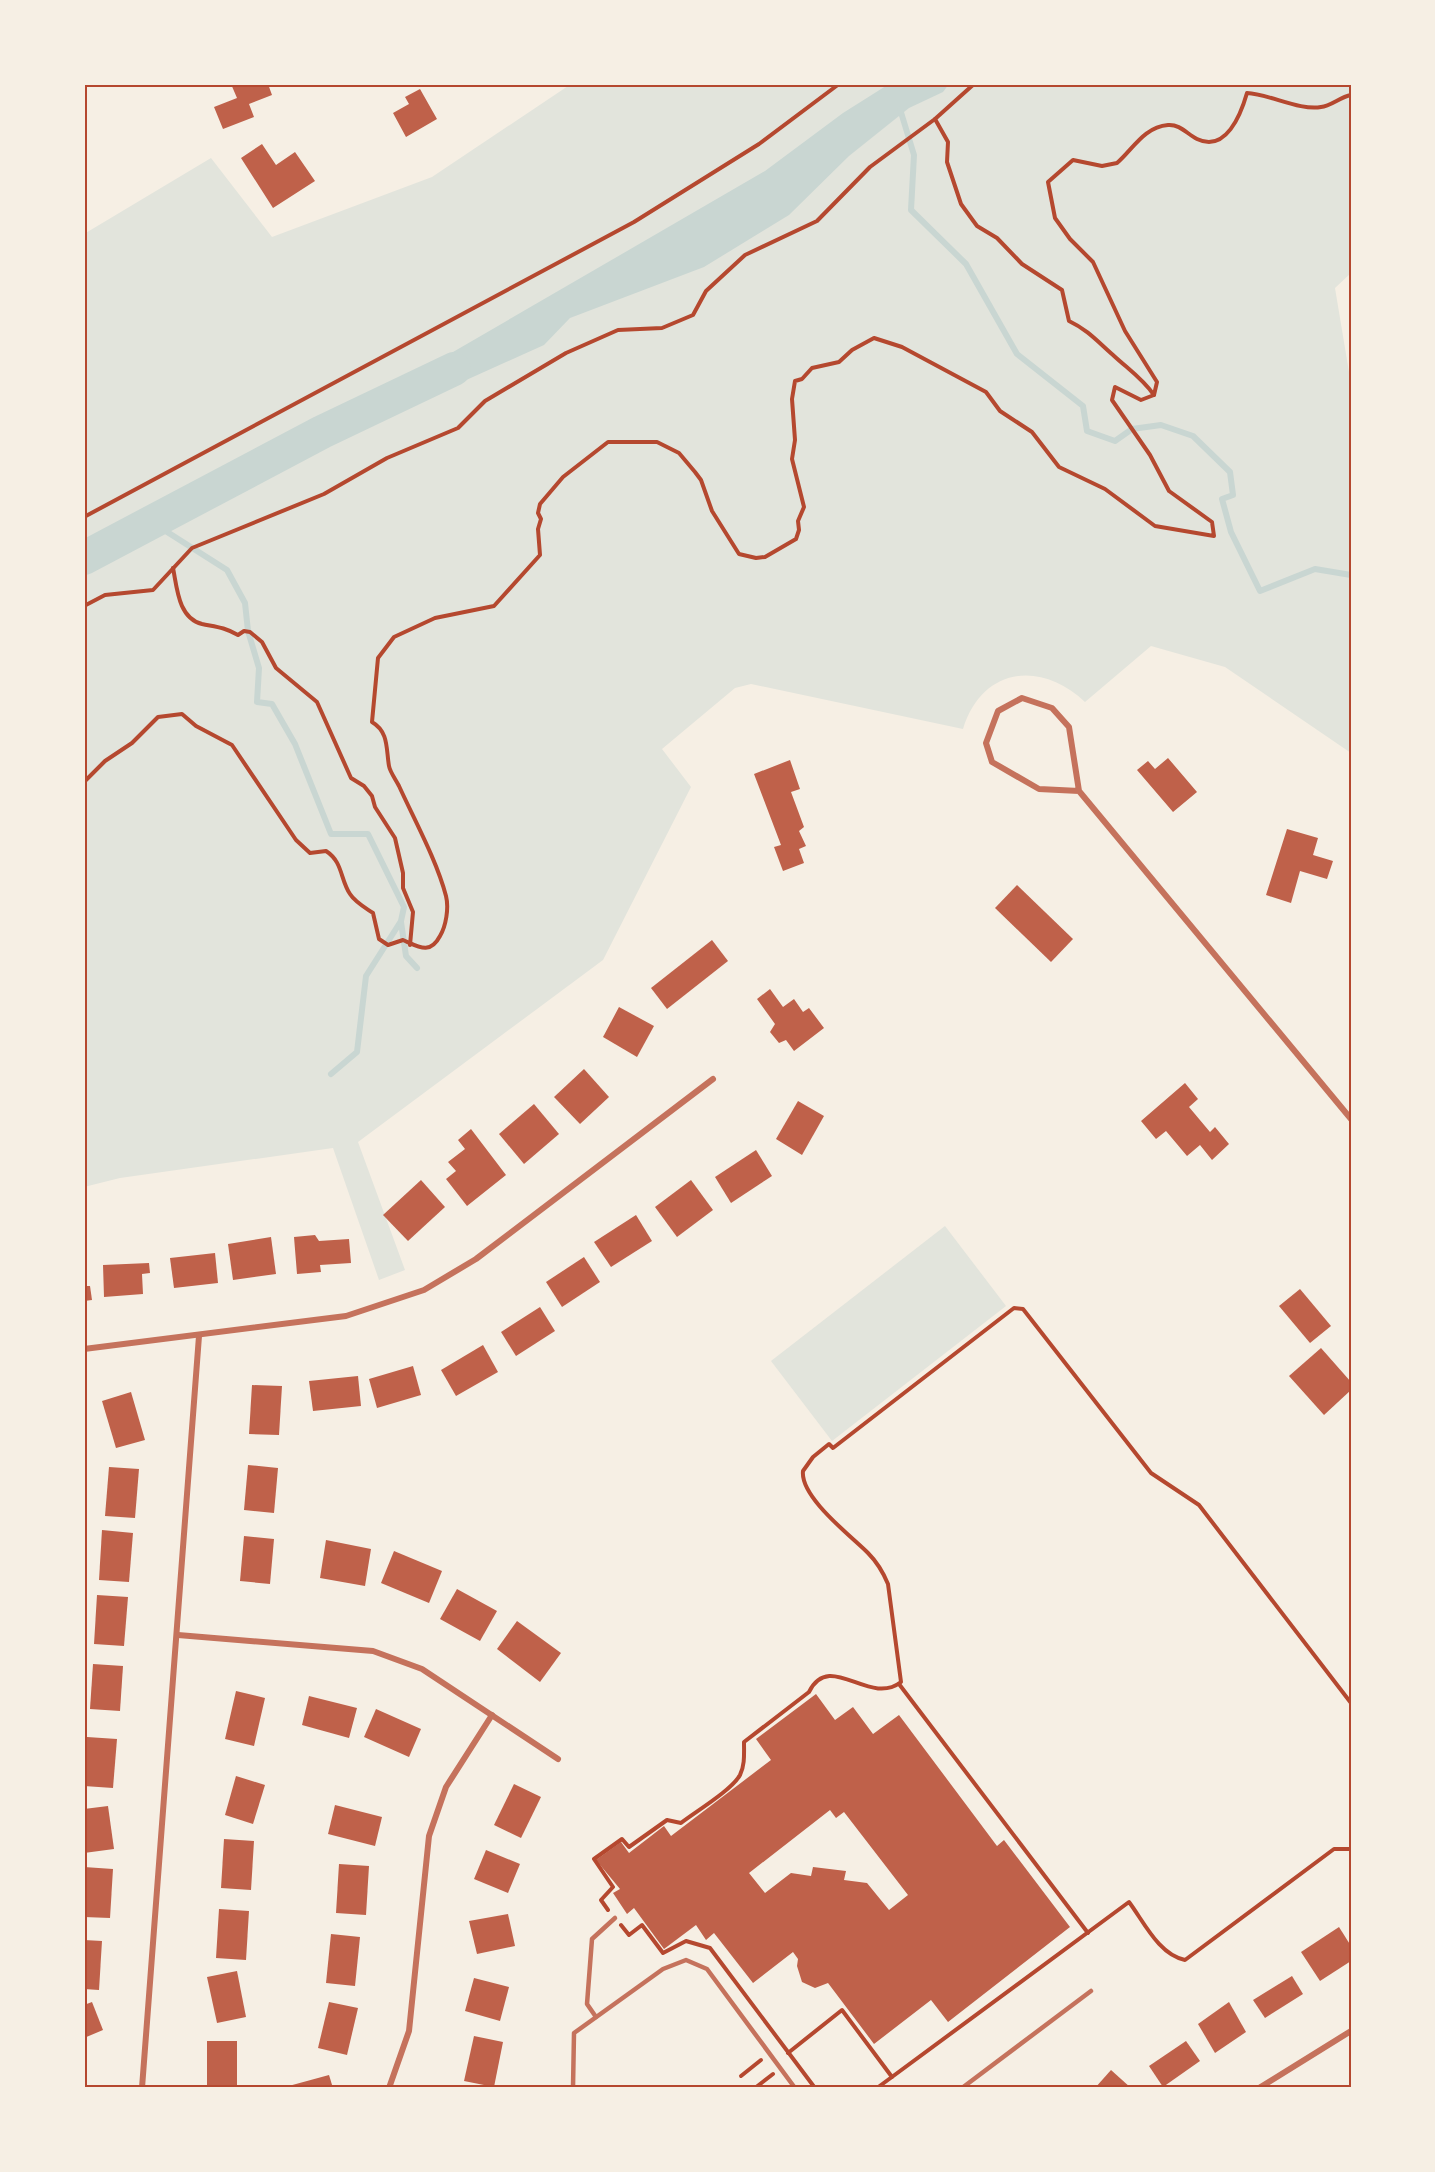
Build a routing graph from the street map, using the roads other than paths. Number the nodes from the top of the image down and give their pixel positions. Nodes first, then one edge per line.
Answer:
1 (1079, 791) junction
2 (713, 1079) dead end
3 (1351, 1119) edge
4 (199, 1336) junction
5 (84, 1349) edge
6 (178, 1635) junction
7 (492, 1715) junction
8 (558, 1759) dead end
9 (615, 1918) road end
10 (1090, 1991) dead end
11 (596, 2017) junction
12 (1351, 2031) edge
13 (142, 2088) edge
14 (389, 2088) edge
15 (573, 2088) edge
16 (795, 2088) edge
17 (962, 2088) edge
18 (1259, 2088) edge

1 - 1 street
1 - 3 street
2 - 4 street
4 - 5 street
4 - 6 street
6 - 7 street
6 - 13 street
7 - 8 street
7 - 14 street
9 - 11 lane
10 - 17 lane
11 - 15 lane
11 - 16 lane
12 - 18 street

